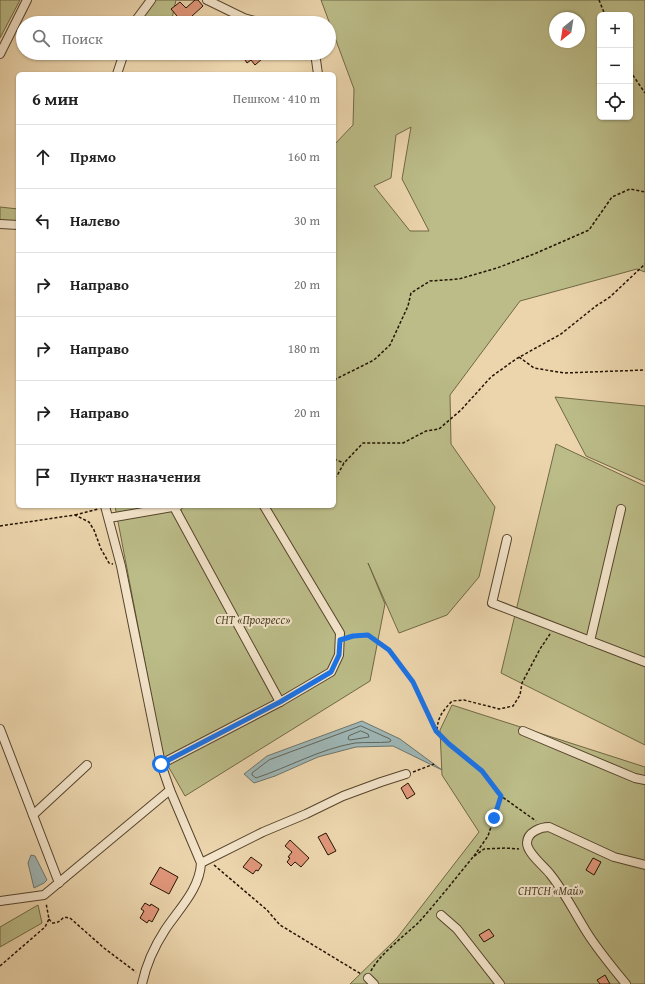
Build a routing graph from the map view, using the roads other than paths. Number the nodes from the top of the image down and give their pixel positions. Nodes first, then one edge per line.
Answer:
1 (27, 0) edge
2 (151, 0) edge
3 (207, 0) edge
4 (19, 16) edge
5 (139, 16) edge
6 (240, 16) edge
7 (16, 22) edge
8 (0, 54) edge
9 (122, 60) edge
10 (316, 60) edge
11 (118, 72) edge
12 (318, 72) edge
13 (0, 224) edge
14 (16, 225) edge
15 (106, 508) edge
16 (165, 508) edge
17 (177, 508) edge
18 (265, 508) edge
19 (621, 509) dead end
20 (109, 518) junction
21 (507, 539) dead end
22 (590, 641) junction
23 (645, 662) edge
24 (280, 702) junction
25 (0, 729) edge
26 (523, 732) dead end
27 (161, 764) junction
28 (87, 765) dead end
29 (406, 774) road end
30 (645, 780) edge
31 (170, 790) junction
32 (33, 815) junction
33 (204, 861) junction
34 (645, 865) edge
35 (59, 883) junction
36 (0, 901) edge
37 (441, 915) dead end
38 (368, 978) road end
39 (143, 981) edge
40 (374, 984) edge
41 (500, 984) edge
42 (626, 984) edge

1 - 4 street
2 - 5 street
3 - 6 street
7 - 8 street
9 - 11 street
10 - 12 street
13 - 14 street
15 - 20 street
16 - 20 street
17 - 24 street
18 - 24 street
19 - 22 street
20 - 27 street
21 - 22 street
22 - 23 street
24 - 27 street
25 - 32 street
26 - 30 street
27 - 31 street
28 - 32 street
29 - 33 street
31 - 33 street
31 - 35 street
32 - 35 street
33 - 39 street
34 - 42 street
35 - 36 street
37 - 41 street
38 - 40 street

